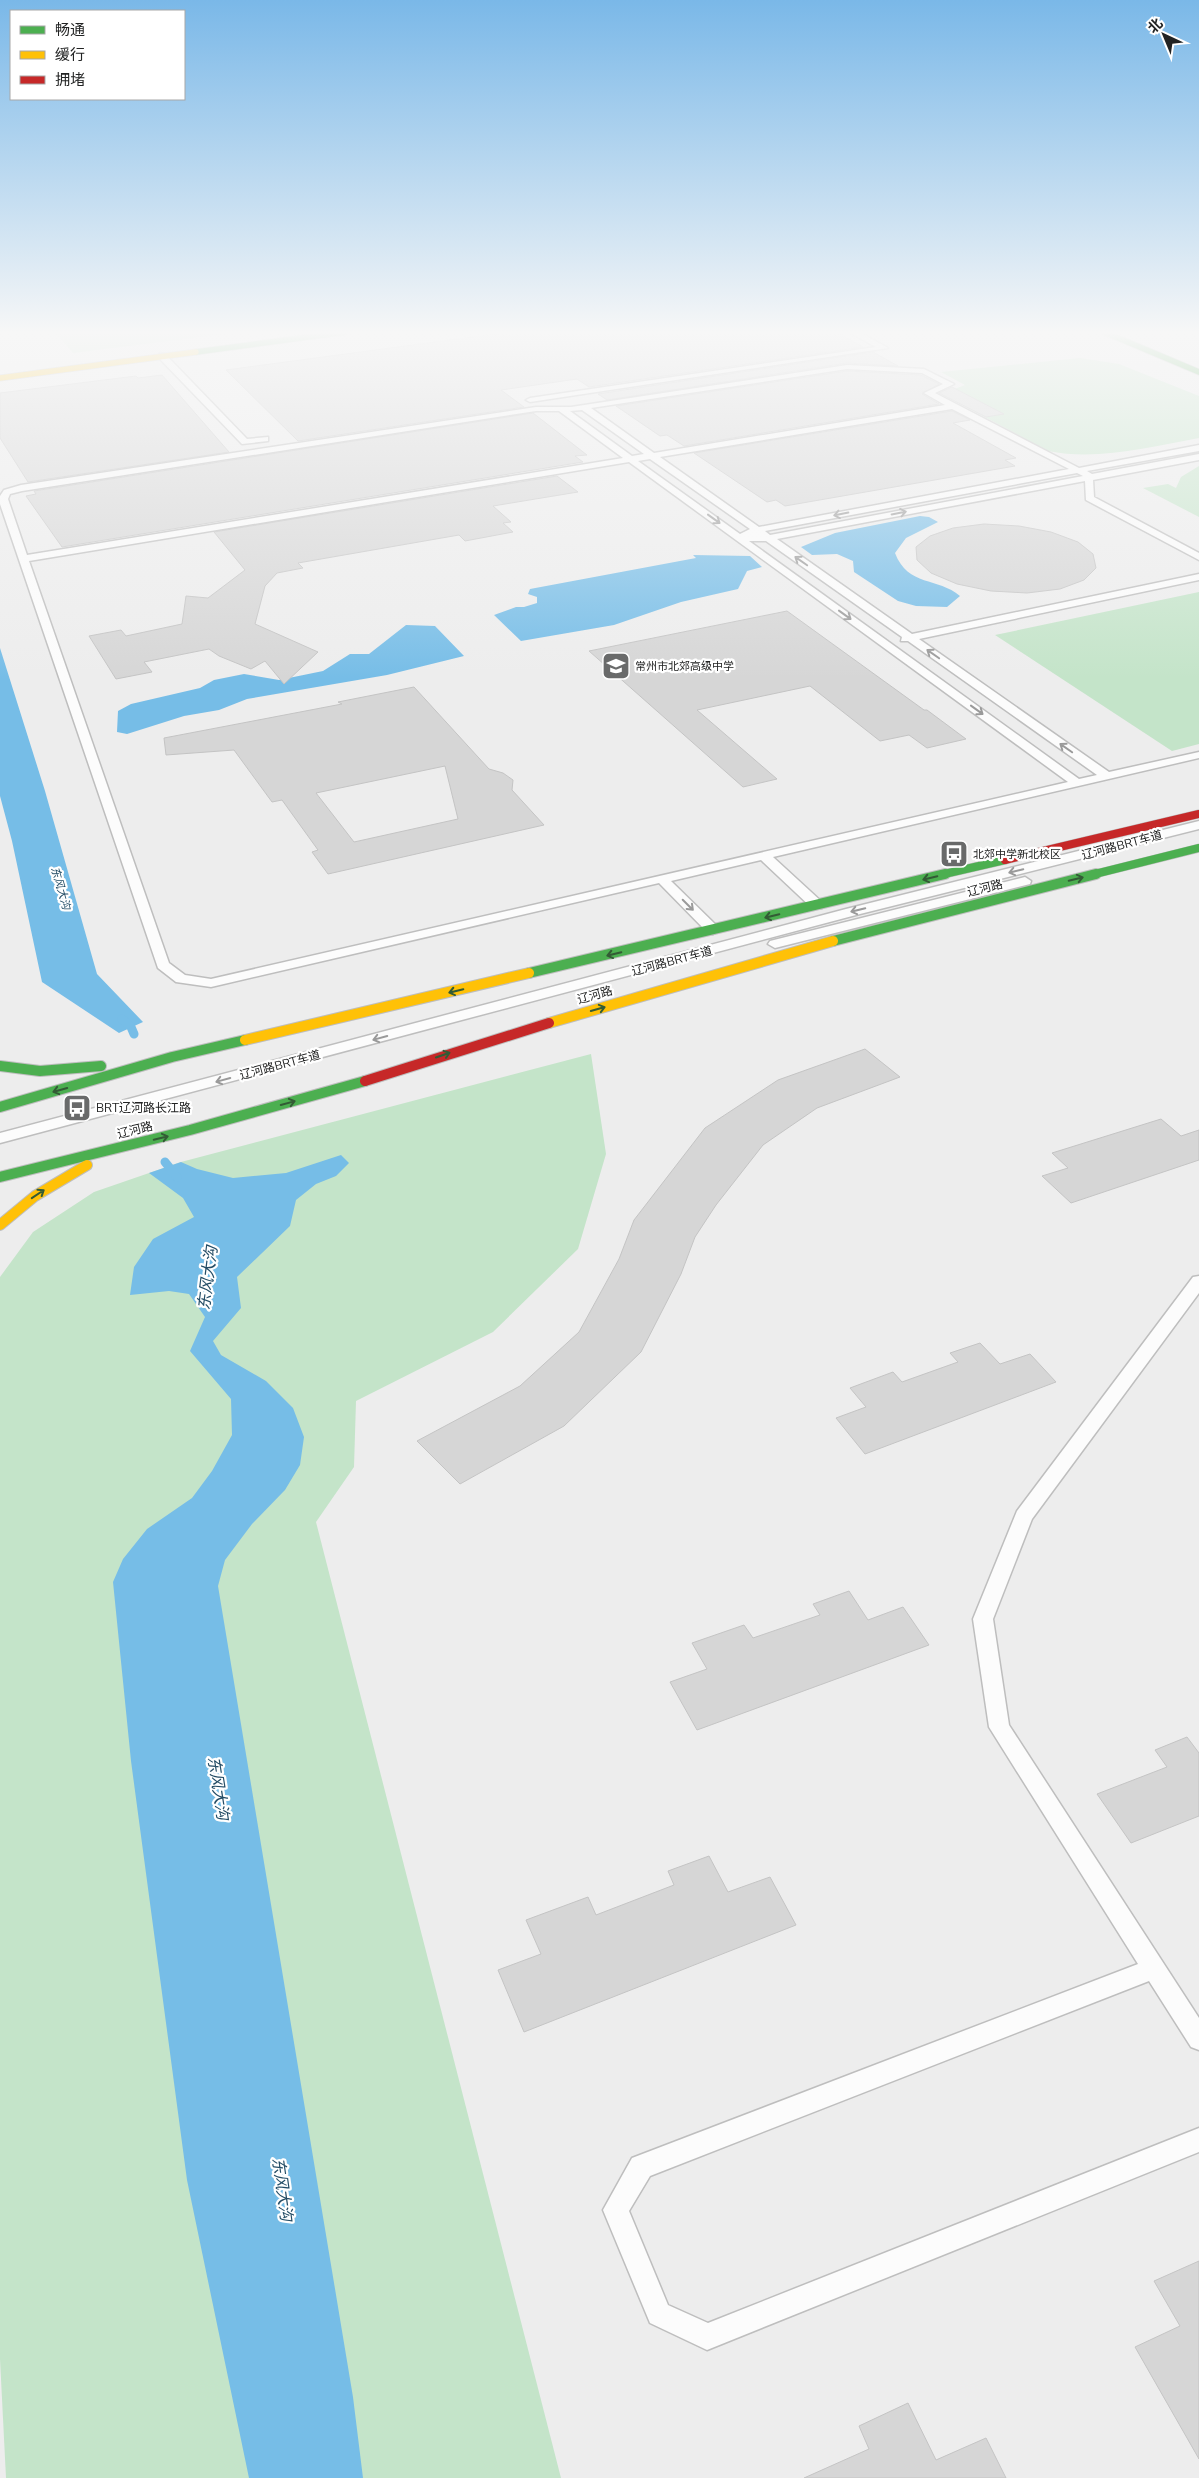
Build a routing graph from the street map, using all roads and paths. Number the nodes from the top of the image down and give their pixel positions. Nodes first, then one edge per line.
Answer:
1 (284, 448) edge
2 (615, 448) edge
3 (641, 448) edge
4 (703, 448) edge
5 (1034, 448) edge
6 (1199, 448) edge
7 (653, 456) junction
8 (1199, 457) edge
9 (632, 460) junction
10 (1077, 470) junction
11 (1089, 476) junction
12 (757, 530) junction
13 (739, 538) junction
14 (768, 538) junction
15 (1199, 557) edge
16 (23, 559) junction
17 (1199, 577) edge
18 (910, 638) junction
19 (885, 643) junction
20 (1199, 755) edge
21 (1106, 776) junction
22 (1077, 783) junction
23 (1199, 814) edge
24 (1199, 825) edge
25 (1199, 836) edge
26 (1199, 848) edge
27 (764, 856) junction
28 (663, 880) junction
29 (817, 905) junction
30 (713, 930) junction
31 (0, 1066) edge
32 (107, 1071) junction
33 (185, 1095) junction
34 (0, 1107) edge
35 (117, 1113) junction
36 (0, 1138) edge
37 (128, 1146) junction
38 (0, 1147) edge
39 (0, 1177) edge
40 (0, 1224) edge
41 (1199, 1281) edge
42 (1154, 1968) junction
43 (1199, 2039) edge
44 (1199, 2140) edge

1 - 16 lane
2 - 9 lane
3 - 7 lane
4 - 7 lane
5 - 10 lane
6 - 10 lane
7 - 9 lane
7 - 12 lane
8 - 11 lane
9 -> 13 lane
9 - 16 lane
10 - 11 lane
10 -> 12 lane
14 -> 11 lane
11 - 15 lane
12 - 13 lane
12 - 14 lane
13 - 14 lane
13 -> 19 lane
18 -> 14 lane
16 - 28 lane
17 - 18 lane
18 - 19 lane
21 -> 18 lane
19 -> 22 lane
20 - 21 lane
21 - 22 lane
22 - 27 lane
23 -> 29 main road, 辽河路
24 -> 33 lane, 辽河路BRT车道
25 - 33 lane, 辽河路BRT车道
37 -> 26 main road, 辽河路
27 - 28 lane
27 - 29 lane
28 -> 30 lane
29 -> 30 main road, 辽河路
30 -> 32 main road, 辽河路
31 - 32 main road
32 -> 34 main road
33 - 35 lane, 辽河路BRT车道
35 - 36 lane, 辽河路BRT车道
35 - 38 lane, 辽河路BRT车道
37 - 39 main road, 辽河路
40 -> 37 main road
41 - 42 lane
42 - 43 lane
42 - 44 lane

